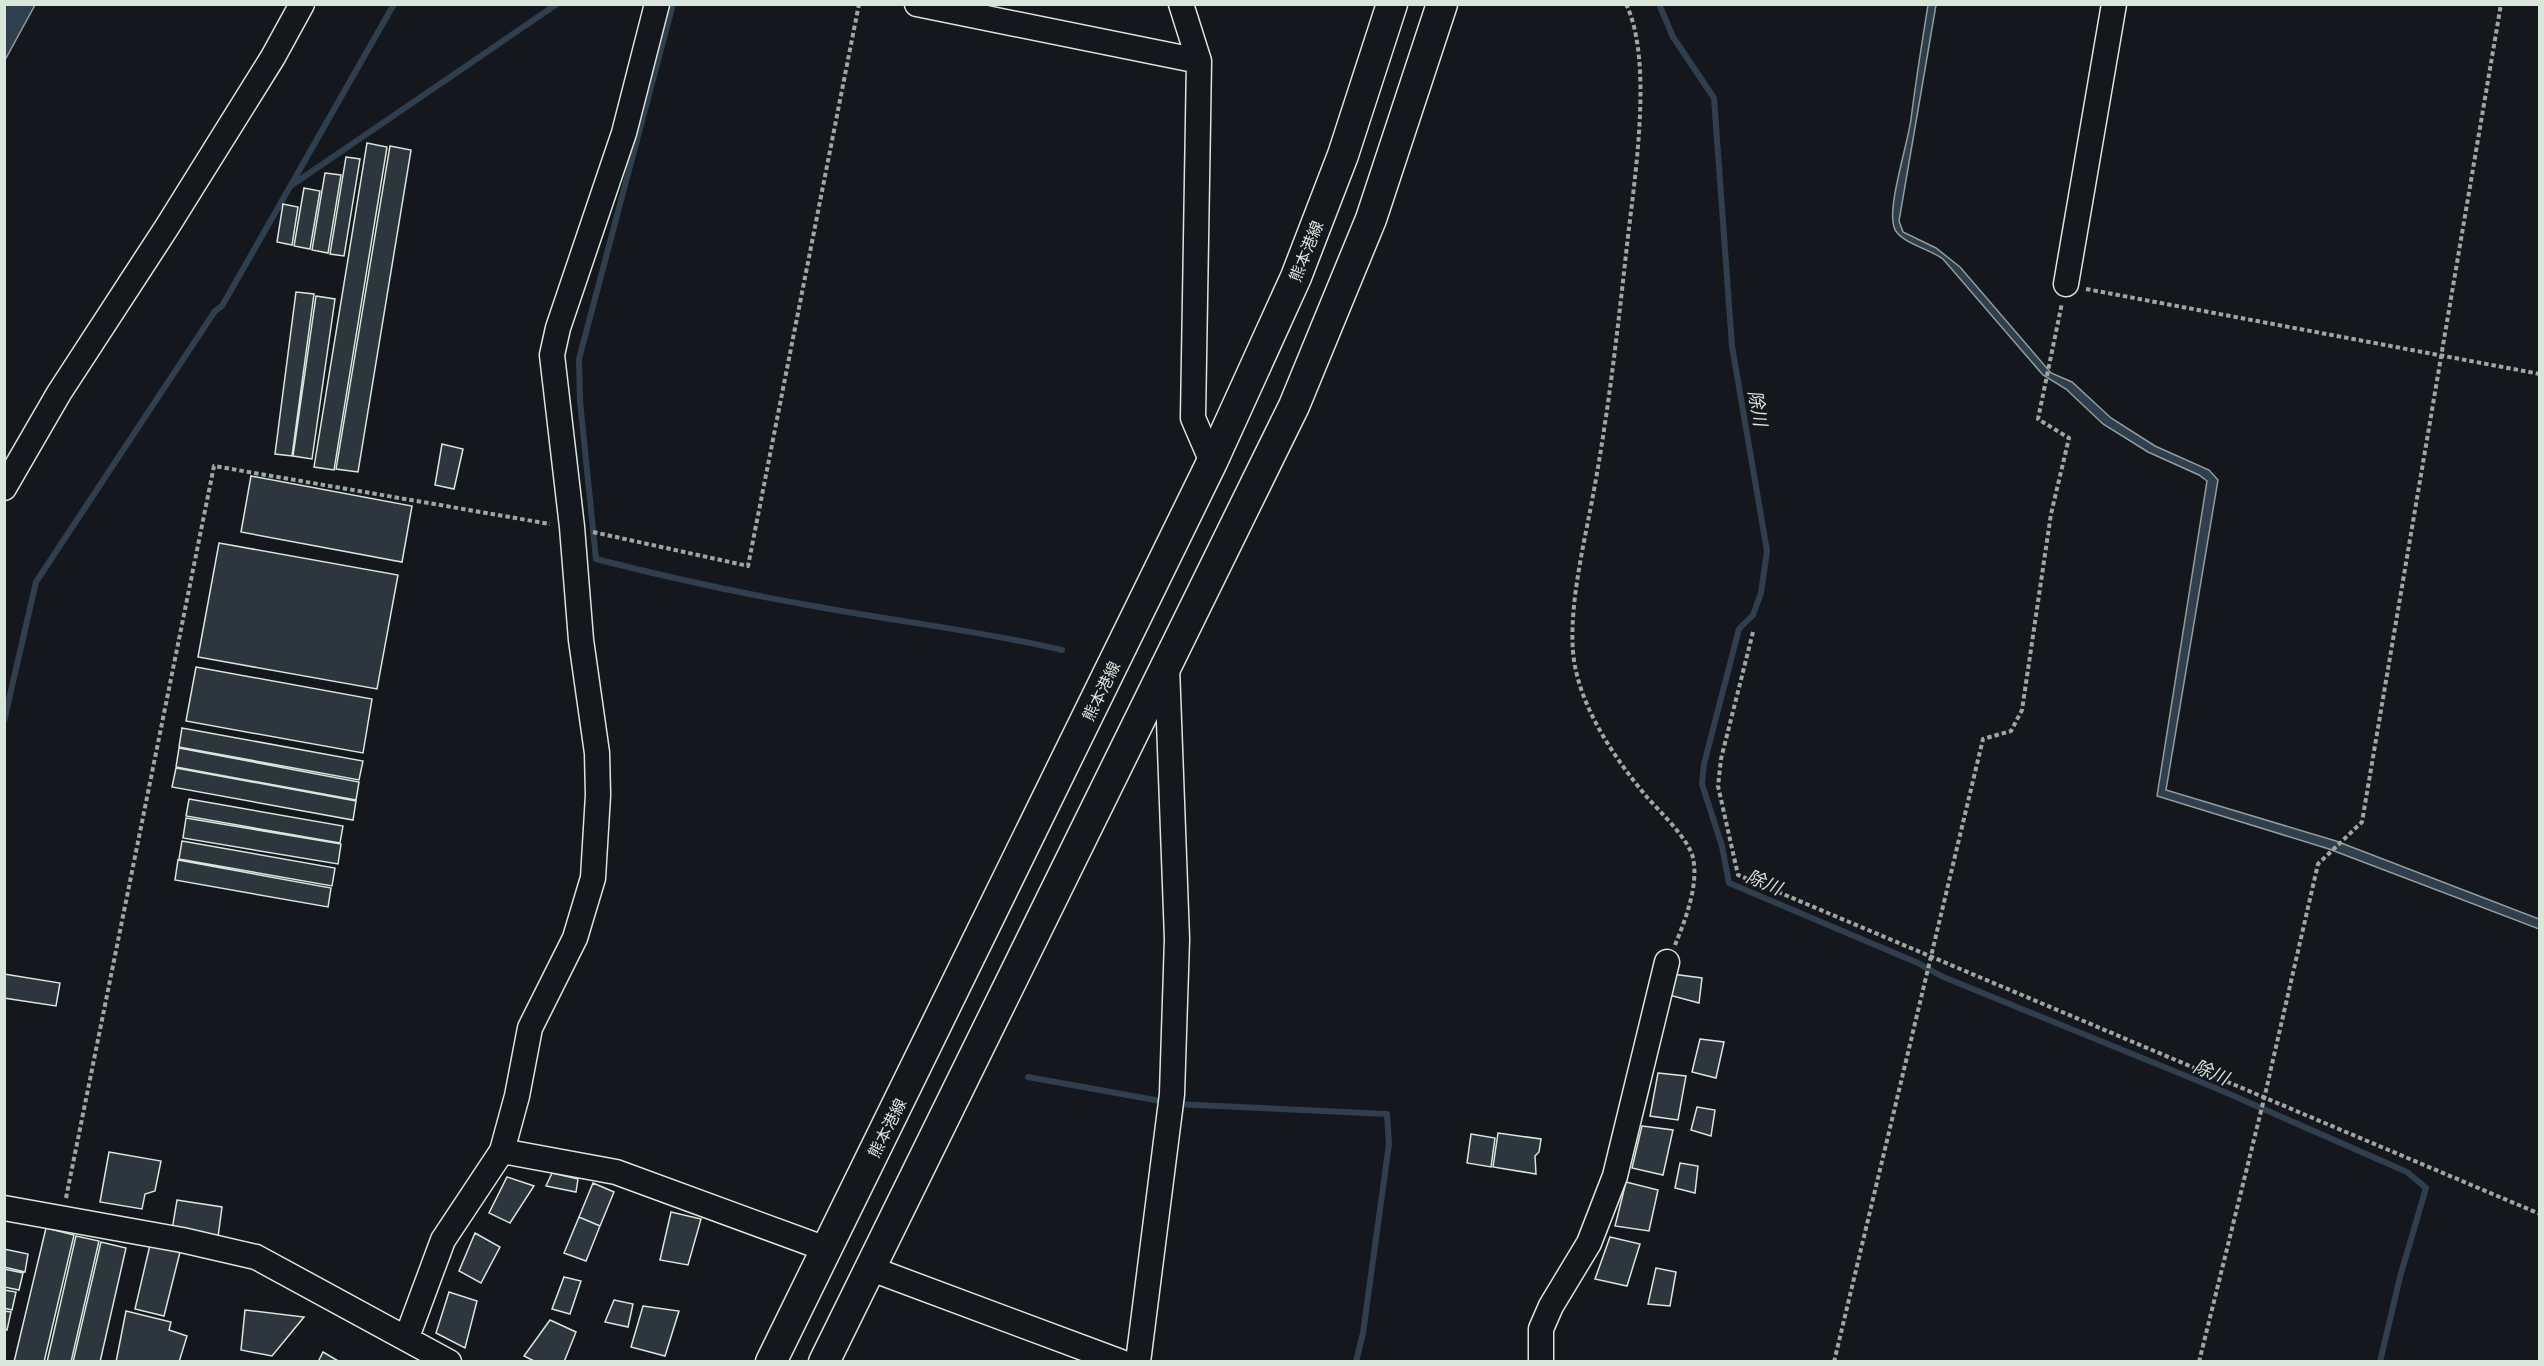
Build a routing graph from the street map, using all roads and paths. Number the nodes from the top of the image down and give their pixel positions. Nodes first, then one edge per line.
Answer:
1 (302, 4) edge
2 (657, 4) edge
3 (859, 4) edge
4 (917, 4) edge
5 (1181, 4) edge
6 (1392, 4) edge
7 (1442, 4) edge
8 (1626, 4) edge
9 (2114, 4) edge
10 (2501, 4) edge
11 (1199, 61) junction
12 (2066, 284) junction
13 (2439, 357) junction
14 (2540, 374) edge
15 (1212, 462) junction
16 (4, 488) edge
17 (572, 527) junction
18 (1753, 632) dead end
19 (1167, 667) junction
20 (1932, 957) junction
21 (1667, 962) joint
22 (2265, 1099) junction
23 (502, 1151) junction
24 (4, 1208) edge
25 (2540, 1214) edge
26 (61, 1219) junction
27 (826, 1249) junction
28 (868, 1268) junction
29 (407, 1337) junction
30 (449, 1362) edge
31 (771, 1362) edge
32 (824, 1362) edge
33 (1121, 1362) edge
34 (1138, 1362) edge
35 (1541, 1362) edge
36 (1834, 1362) edge
37 (2199, 1362) edge

1 - 16 street
2 - 17 street
3 - 17 path
4 - 11 street
5 - 11 street
6 - 15 main road, 熊本港線
7 - 19 main road
8 - 21 path
9 - 12 street
10 - 13 path
11 - 15 street
12 - 13 path
12 - 20 path
13 - 14 path
13 - 22 path
15 - 27 main road, 熊本港線
17 - 23 street
17 - 26 path
18 - 20 path
19 - 28 main road
19 - 34 street
20 - 22 path
20 - 36 path
21 - 35 street
22 - 25 path
22 - 37 path
23 - 27 street
23 - 29 street
24 - 26 street
26 - 29 street
27 - 31 main road, 熊本港線
28 - 32 main road
28 - 33 street
29 - 30 street

